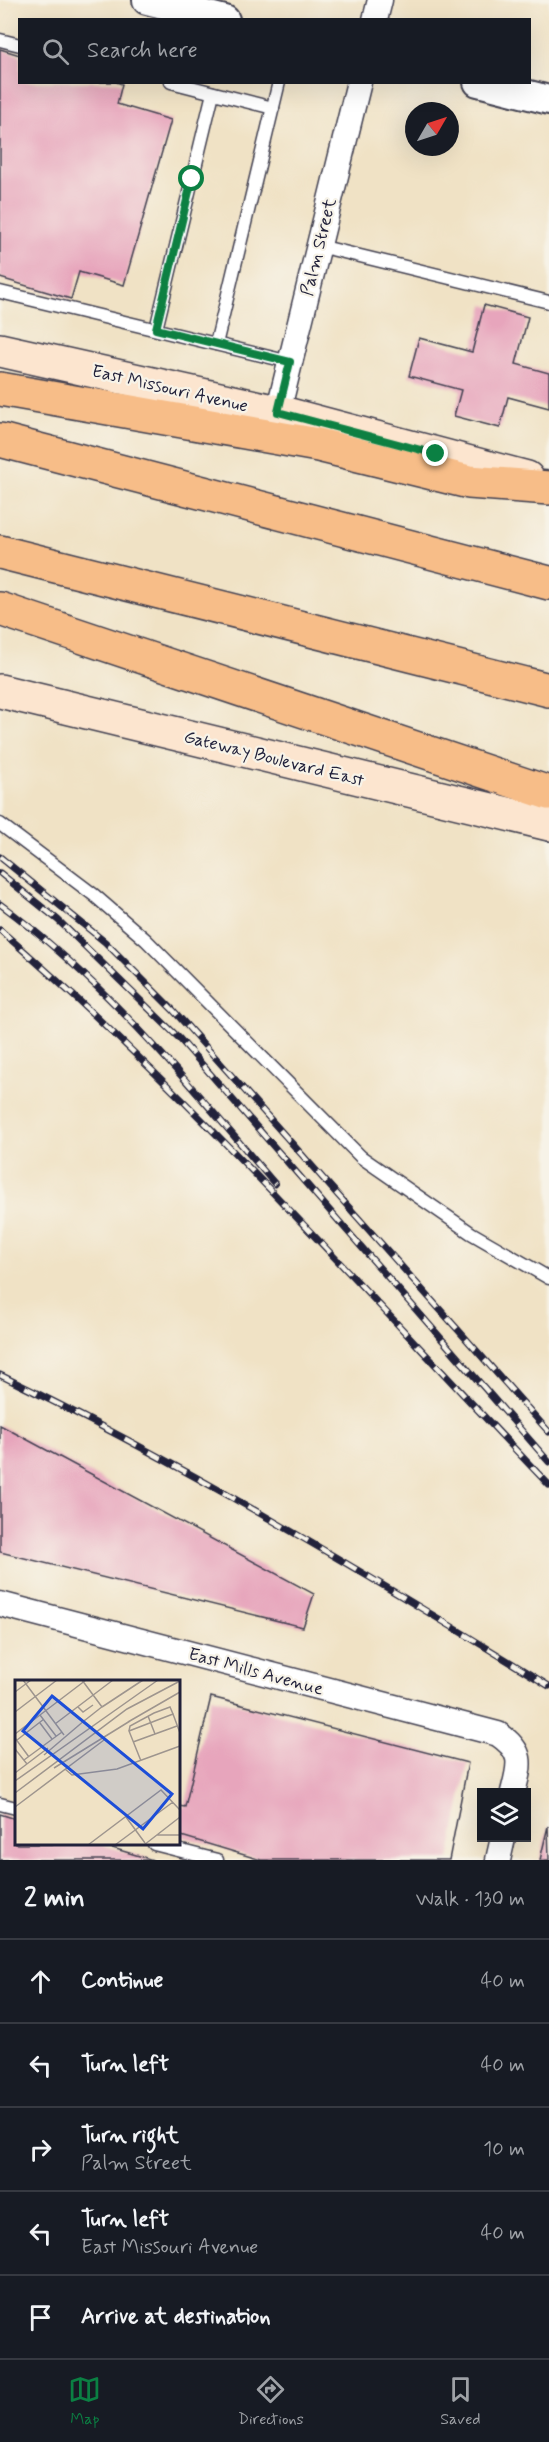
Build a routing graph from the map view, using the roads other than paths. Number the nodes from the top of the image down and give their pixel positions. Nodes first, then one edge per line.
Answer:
1 (147, 0) edge
2 (380, 0) edge
3 (217, 18) edge
4 (376, 18) edge
5 (0, 40) edge
6 (18, 44) edge
7 (179, 84) edge
8 (279, 84) edge
9 (359, 84) edge
10 (486, 84) edge
11 (213, 93) junction
12 (549, 100) edge
13 (273, 108) junction
14 (319, 246) junction
15 (0, 291) edge
16 (549, 302) edge
17 (156, 329) junction
18 (216, 344) junction
19 (0, 350) edge
20 (290, 362) junction
21 (0, 389) edge
22 (278, 412) junction
23 (0, 440) edge
24 (549, 486) edge
25 (0, 552) edge
26 (549, 583) edge
27 (0, 609) edge
28 (549, 690) edge
29 (0, 692) edge
30 (549, 793) edge
31 (0, 824) edge
32 (549, 824) edge
33 (549, 1278) edge
34 (0, 1604) edge
35 (514, 1788) edge
36 (0, 1804) edge
37 (15, 1808) edge
38 (502, 1842) edge
39 (158, 1845) edge
40 (217, 1860) edge
41 (498, 1860) edge

1 - 3 street
2 - 4 street
5 - 6 lane
7 - 11 lane
8 - 13 lane
9 - 14 street, Palm Street
10 - 12 street
11 - 13 lane
11 - 17 lane
13 - 18 lane
14 - 16 lane
14 - 20 street, Palm Street
15 - 17 lane
17 - 18 lane
18 - 20 lane
19 - 22 main road, East Missouri Avenue
20 - 22 street, Palm Street
21 - 24 highway
22 - 24 main road, East Missouri Avenue
23 - 26 highway
25 - 28 highway
27 - 30 highway
29 - 32 main road, Gateway Boulevard East
31 - 33 lane
34 - 35 street, East Mills Avenue
36 - 37 lane
38 - 41 street
39 - 40 lane

